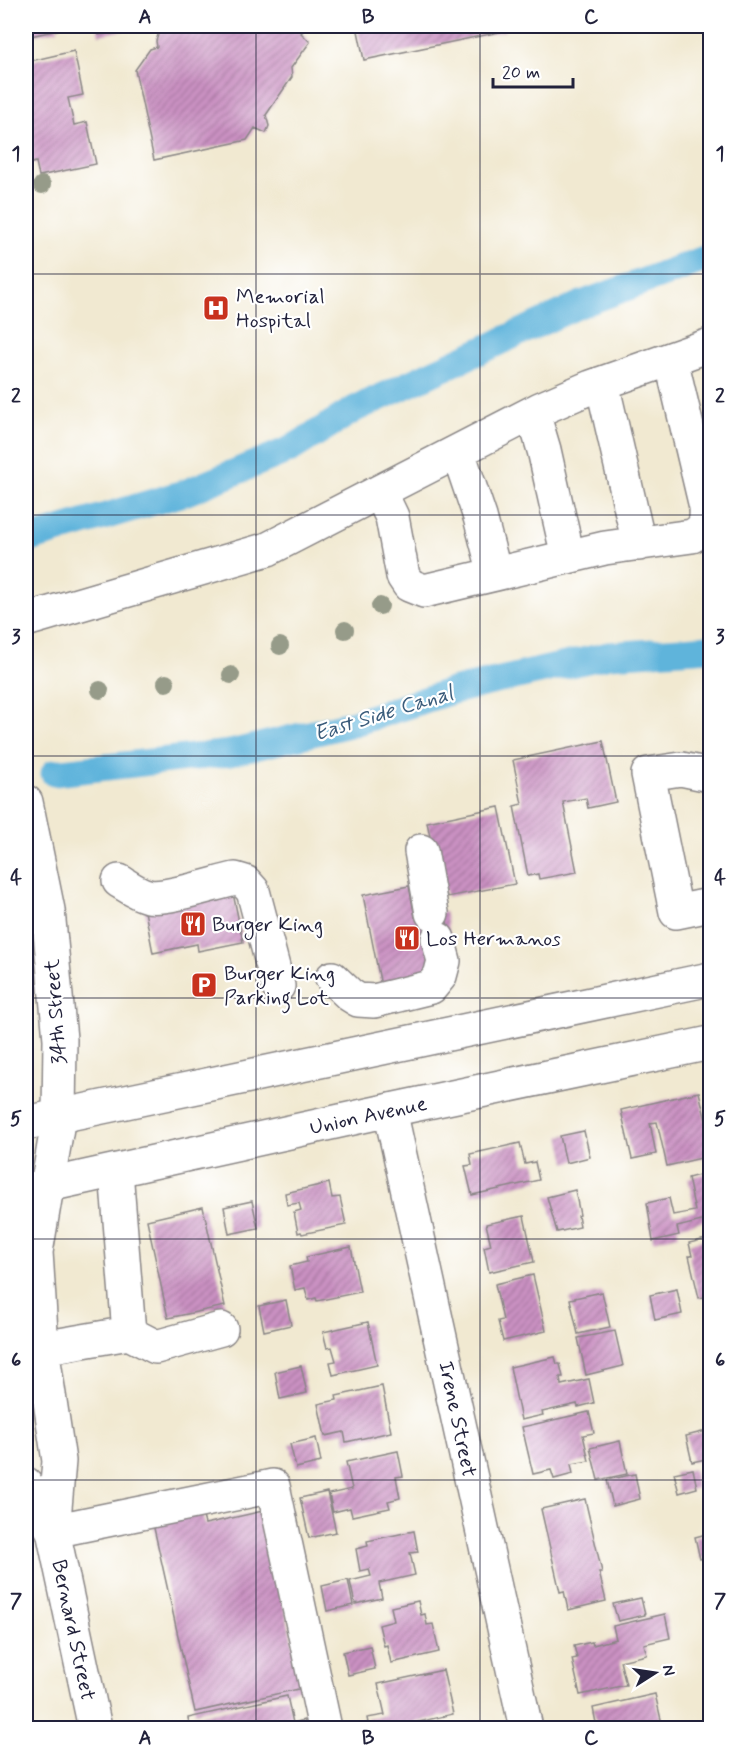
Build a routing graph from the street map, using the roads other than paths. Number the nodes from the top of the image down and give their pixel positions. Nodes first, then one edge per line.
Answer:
1 (711, 345) edge
2 (670, 359) junction
3 (602, 383) junction
4 (532, 413) junction
5 (458, 452) junction
6 (380, 492) junction
7 (639, 544) junction
8 (568, 557) junction
9 (495, 574) junction
10 (26, 620) edge
11 (711, 775) edge
12 (26, 802) edge
13 (421, 851) dead end
14 (120, 881) dead end
15 (711, 905) edge
16 (332, 978) dead end
17 (711, 979) edge
18 (278, 986) dead end
19 (711, 1043) edge
20 (390, 1110) junction
21 (59, 1116) junction
22 (26, 1123) edge
23 (116, 1171) junction
24 (36, 1188) edge
25 (220, 1329) dead end
26 (129, 1334) junction
27 (42, 1348) junction
28 (26, 1484) edge
29 (53, 1531) junction
30 (95, 1728) edge
31 (325, 1728) edge
32 (526, 1728) edge

1 - 2 street
2 - 3 street
2 - 7 street
3 - 4 street
3 - 7 street
4 - 5 street
4 - 8 street
5 - 6 street
5 - 9 street
6 - 9 street
6 - 10 street
7 - 8 street
8 - 9 street
11 - 15 street
12 - 21 street, 34th Street
13 - 16 street
14 - 18 street
17 - 21 street
19 - 20 street, Union Avenue
20 - 23 street, Union Avenue
20 - 32 street, Irene Street
21 - 22 street
21 - 24 street, Bernard Street
23 - 24 street, Union Avenue
23 - 26 street
24 - 27 street, Bernard Street
25 - 26 street
26 - 27 street
27 - 29 street, Bernard Street
28 - 29 street, Bernard Street
29 - 30 street, Bernard Street
29 - 31 street

